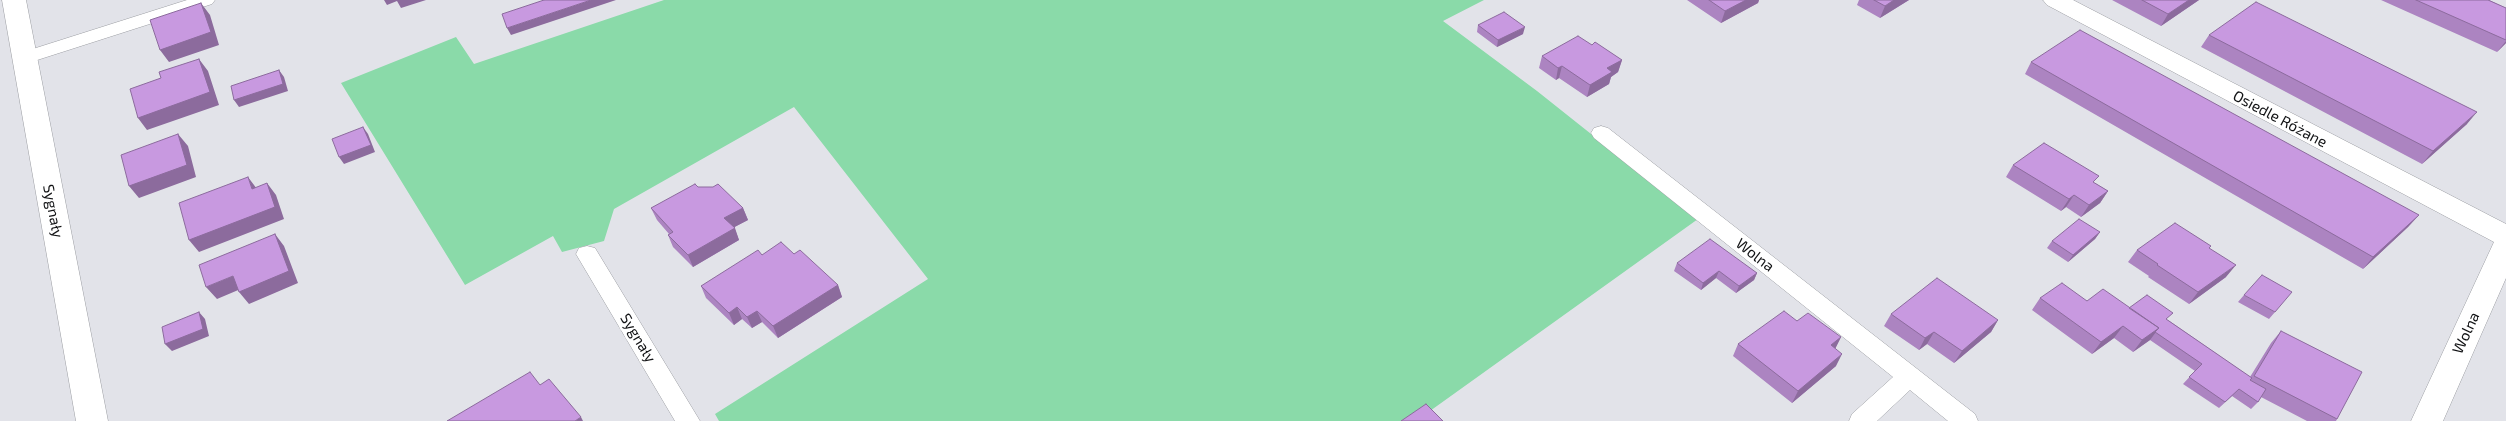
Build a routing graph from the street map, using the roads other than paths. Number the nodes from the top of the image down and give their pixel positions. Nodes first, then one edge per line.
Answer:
1 (14, 0) edge
2 (206, 0) edge
3 (2055, 0) edge
4 (24, 58) junction
5 (1601, 133) dead end
6 (2506, 236) edge
7 (2506, 246) edge
8 (587, 254) dead end
9 (1909, 376) junction
10 (92, 421) edge
11 (688, 421) edge
12 (1861, 421) edge
13 (1966, 421) edge
14 (2426, 421) edge

1 - 4 street, Sygnały
2 - 4 lane
3 - 6 street, Osiedle Różane
4 - 10 street, Sygnały
5 - 9 lane, Wolna
7 - 14 street, Wolna
8 - 11 lane, Sygnały
9 - 12 lane
9 - 13 lane, Wolna

